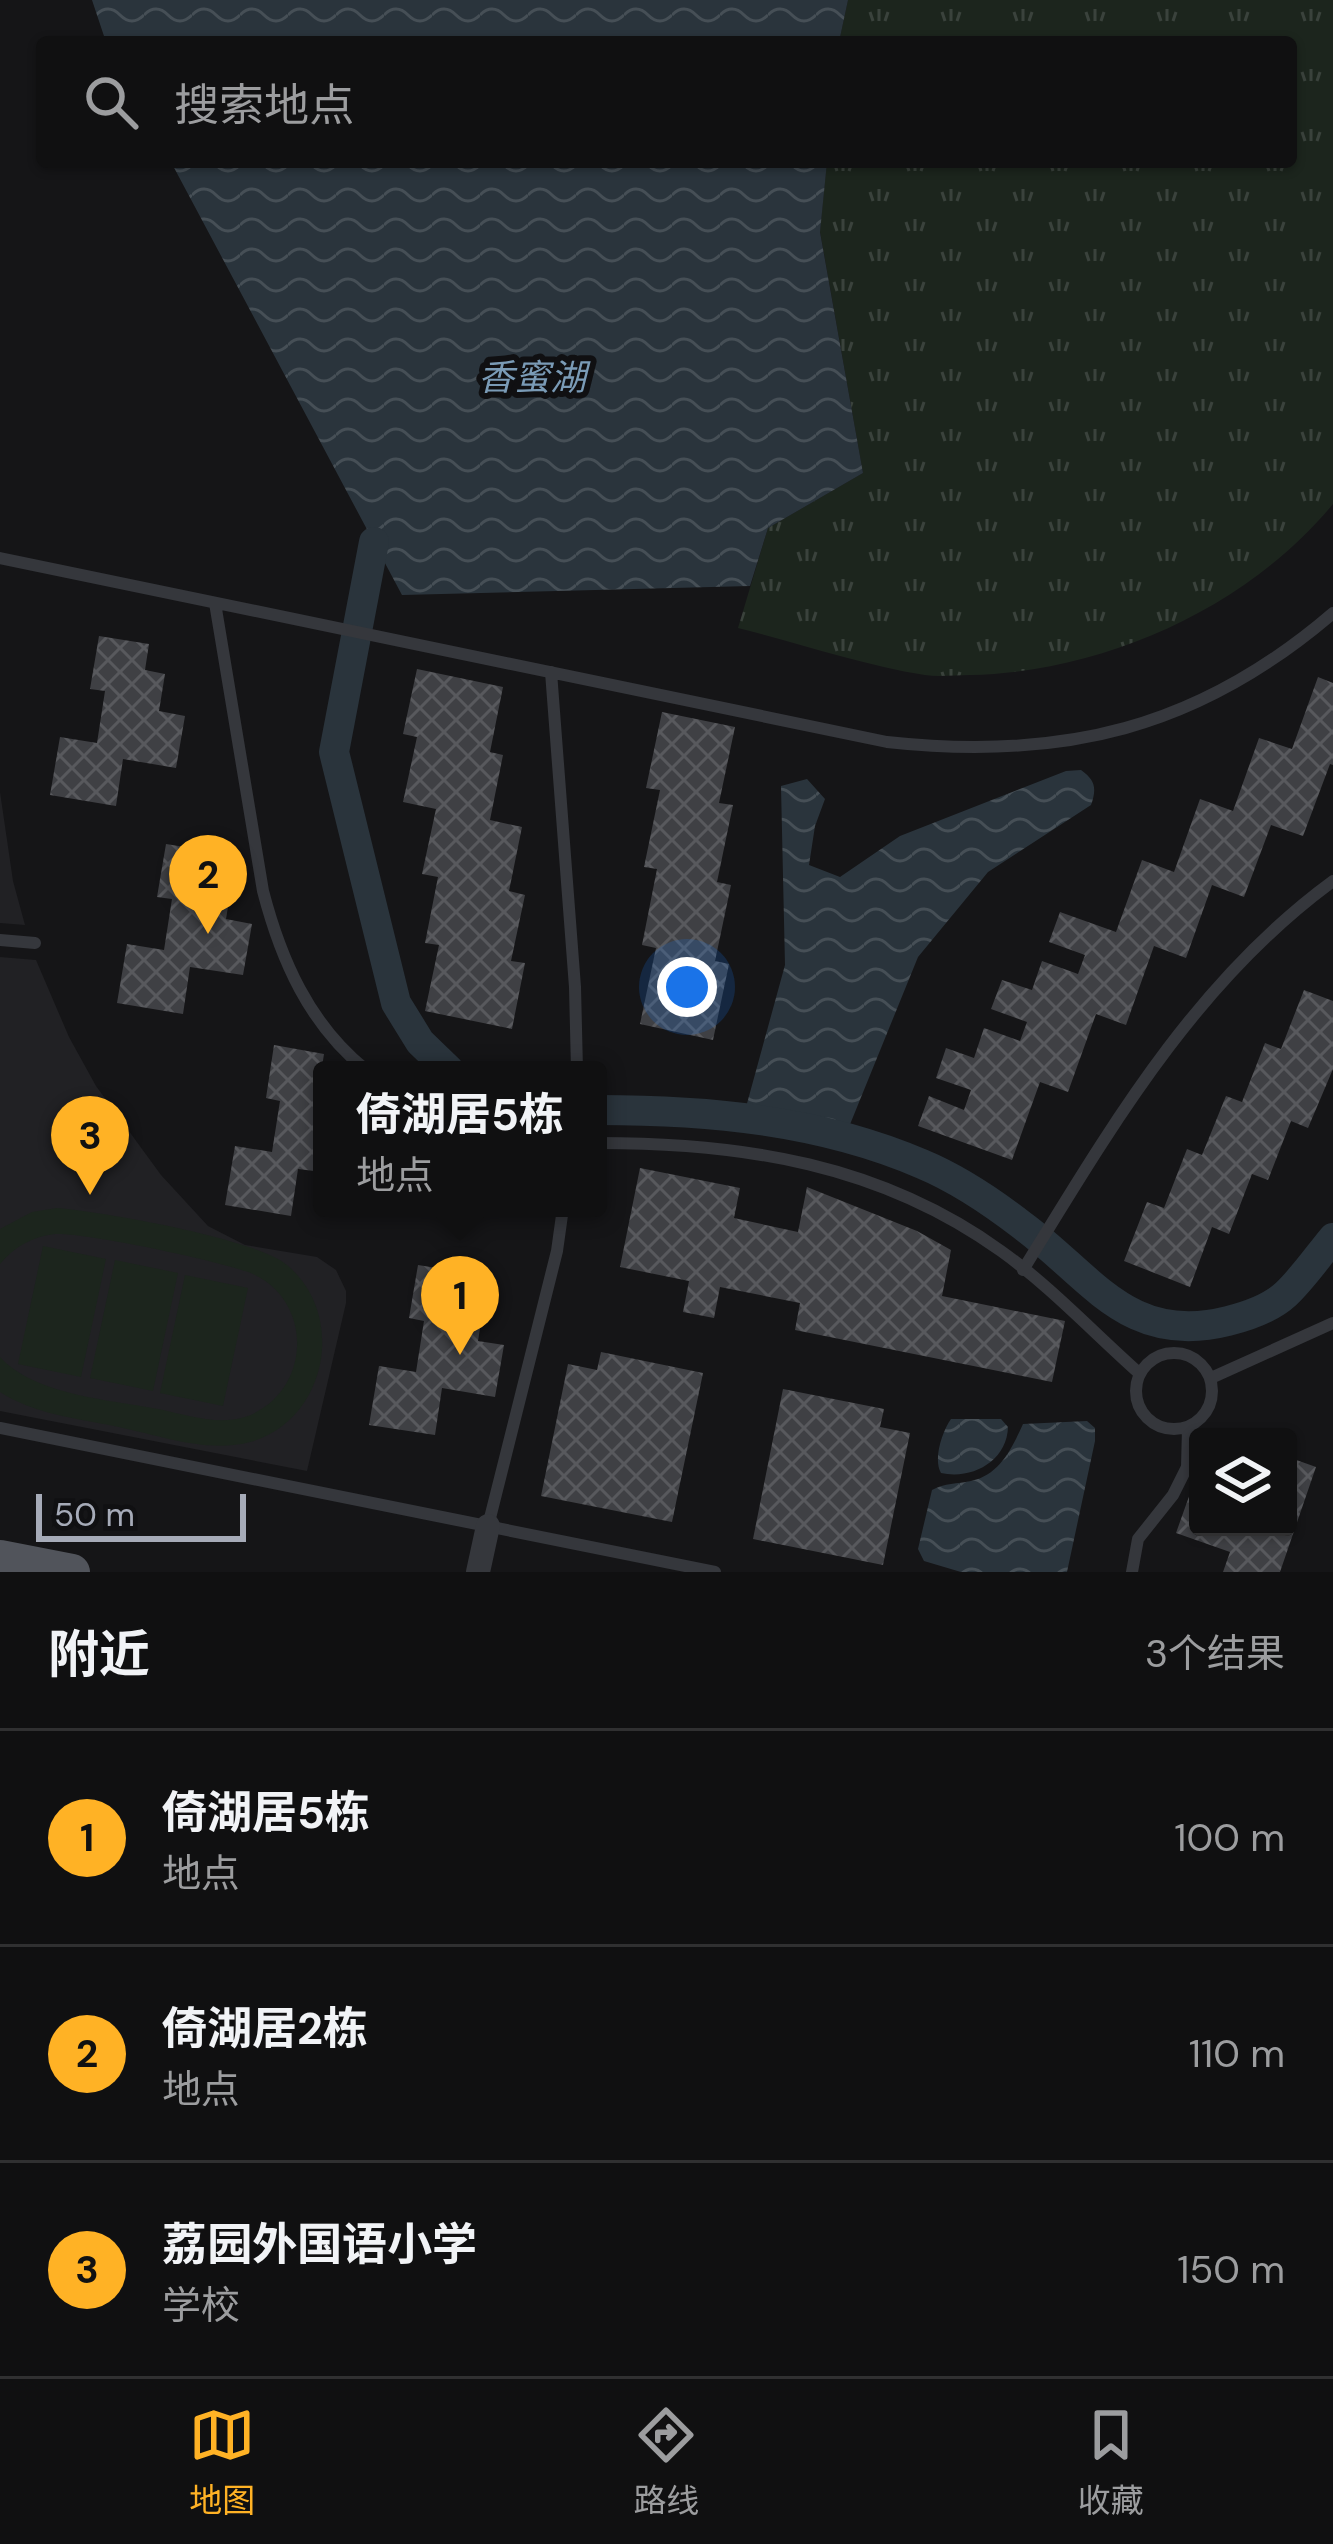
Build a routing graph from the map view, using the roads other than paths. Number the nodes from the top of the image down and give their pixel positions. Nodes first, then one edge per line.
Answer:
1 (0, 558) edge
2 (215, 603) junction
3 (1333, 613) edge
4 (551, 672) junction
5 (1333, 880) edge
6 (0, 940) edge
7 (35, 943) dead end
8 (357, 1061) edge
9 (577, 1061) edge
10 (607, 1144) edge
11 (562, 1217) edge
12 (1023, 1270) junction
13 (1333, 1323) edge
14 (1139, 1373) junction
15 (1210, 1378) junction
16 (1188, 1427) junction
17 (0, 1428) edge
18 (488, 1526) junction
19 (0, 1558) edge
20 (72, 1572) edge
21 (478, 1572) edge
22 (716, 1572) edge
23 (1132, 1572) edge

1 - 2 lane
2 - 4 lane
2 - 8 lane
3 - 4 lane
4 - 9 lane
5 - 12 lane
6 - 7 lane
10 - 12 lane
11 - 18 lane
12 - 14 lane
13 - 15 lane
14 - 15 lane
14 - 16 lane
15 - 16 lane
16 - 23 lane
17 - 18 lane
18 - 21 street
18 - 22 lane
19 - 20 main road

